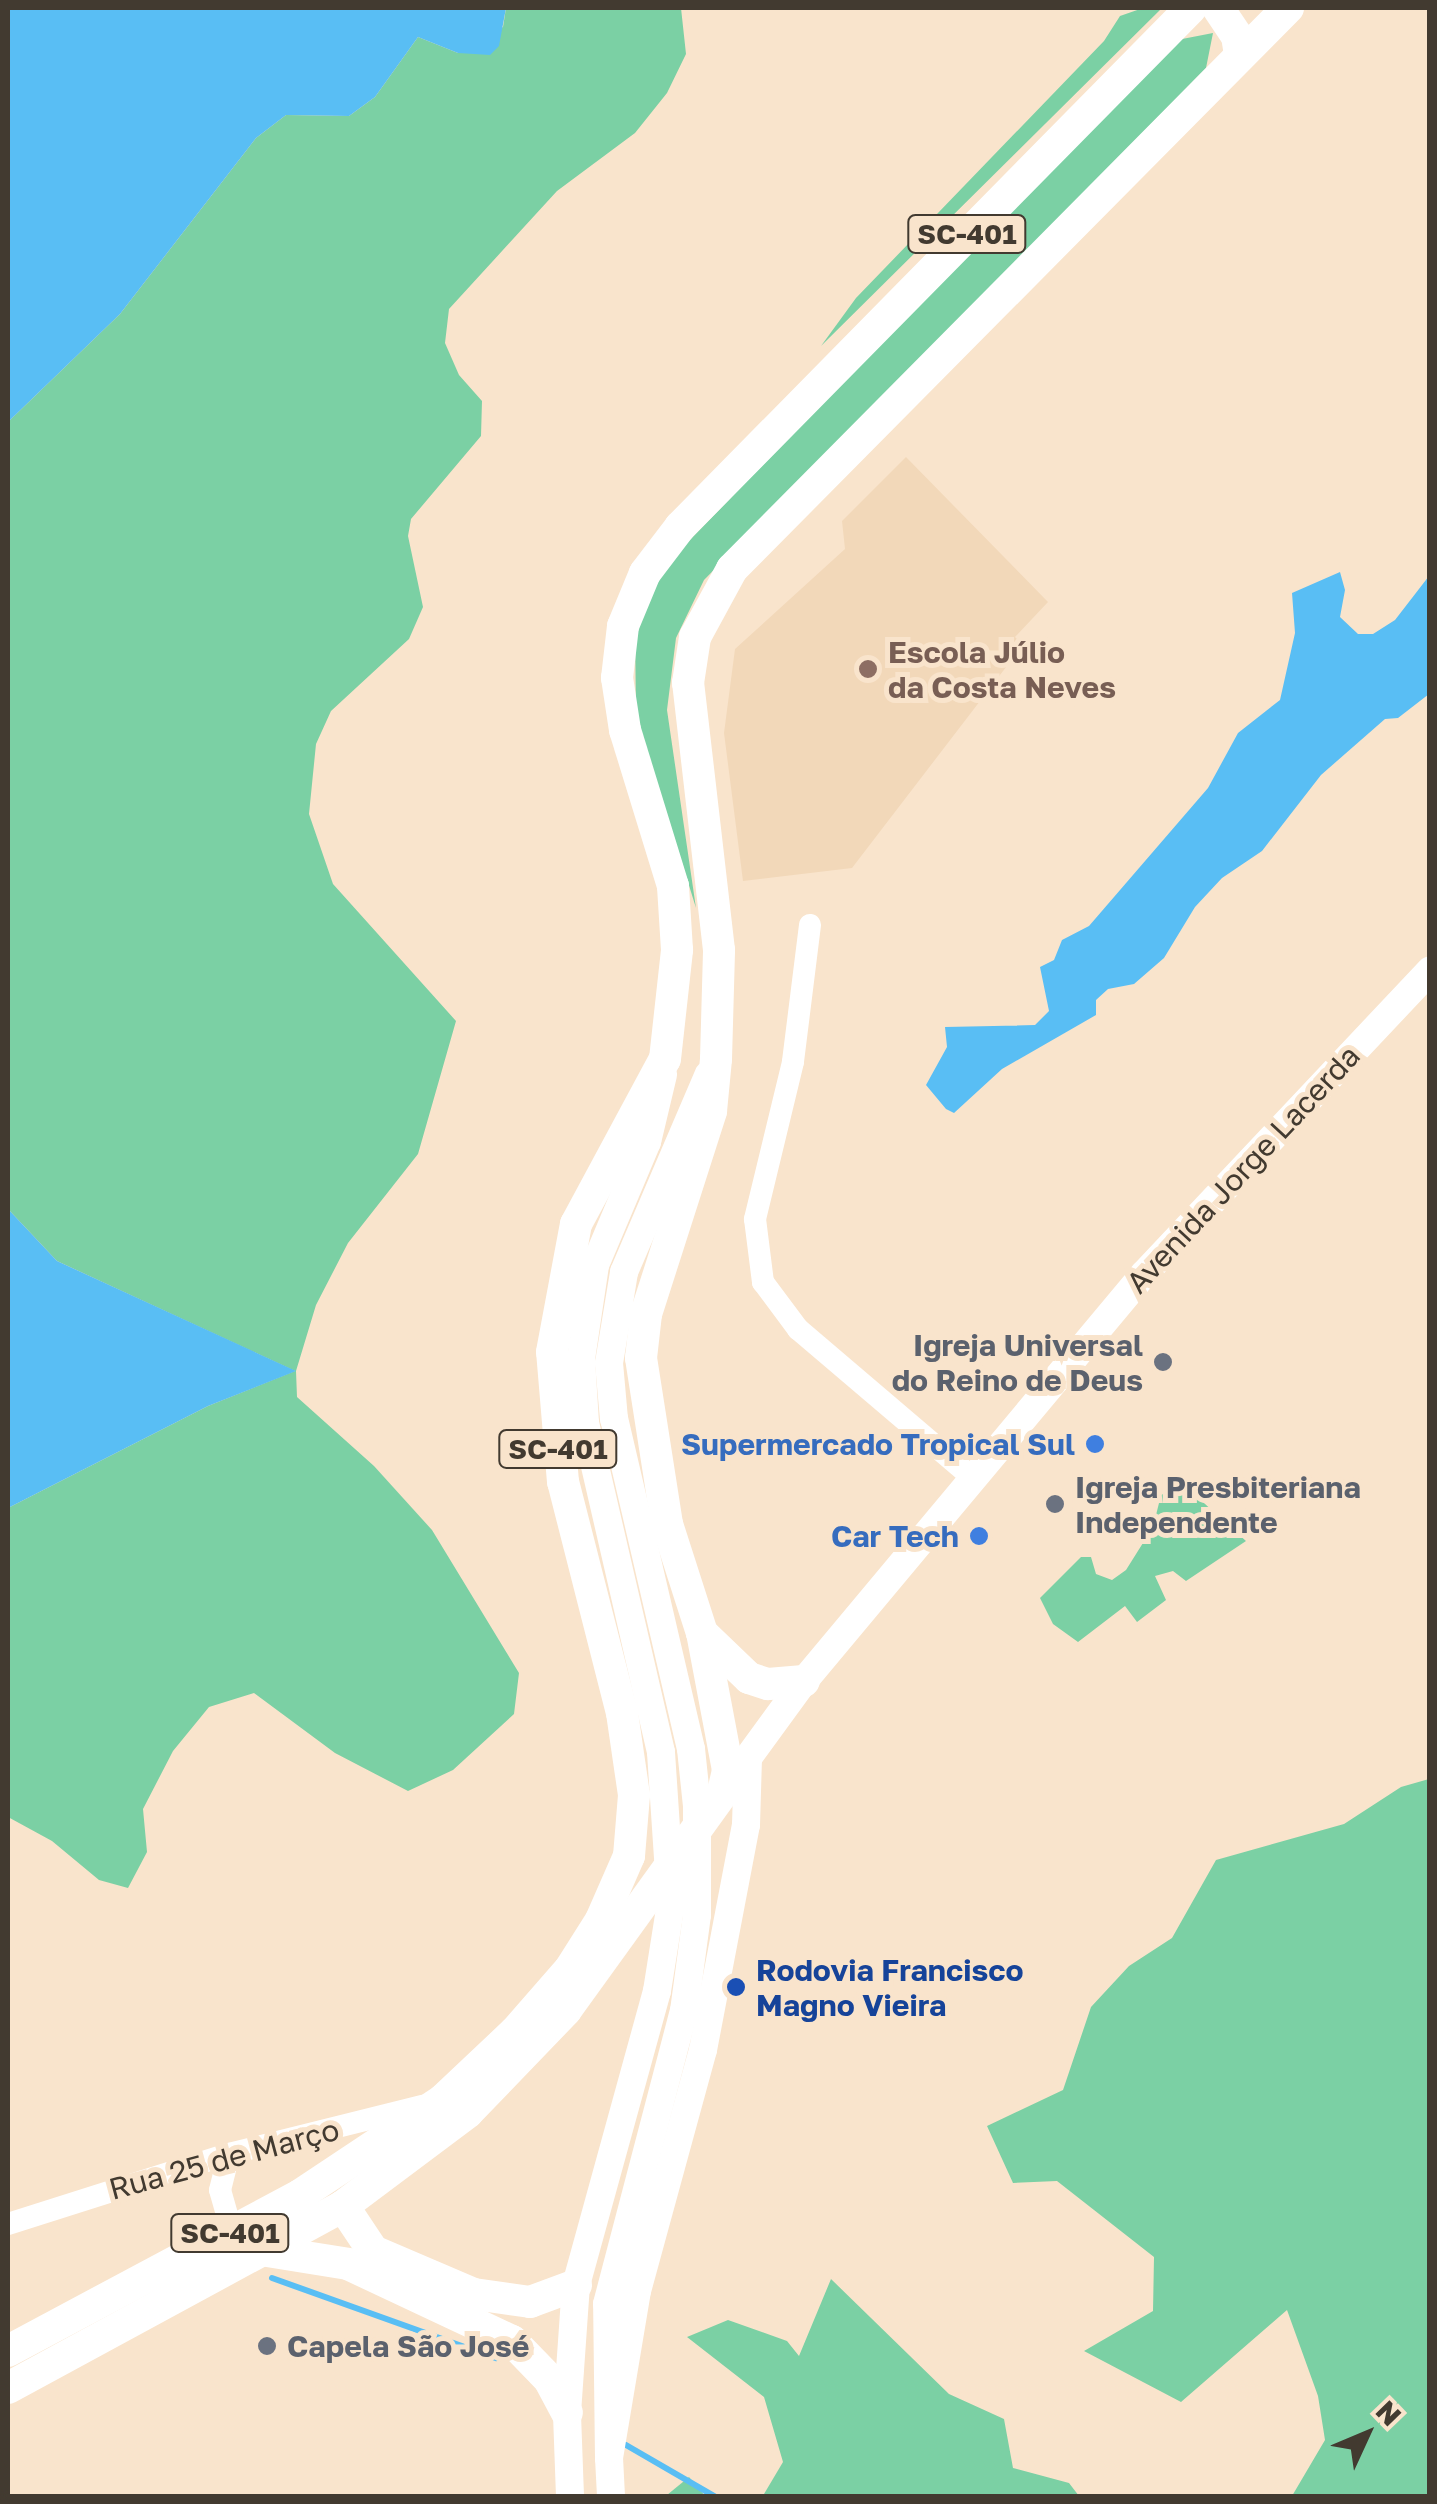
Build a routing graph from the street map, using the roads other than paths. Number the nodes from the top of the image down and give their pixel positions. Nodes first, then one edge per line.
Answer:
1 (1191, 8) edge
2 (1218, 8) edge
3 (1288, 8) edge
4 (1240, 55) junction
5 (810, 925) dead end
6 (1430, 970) edge
7 (665, 1058) junction
8 (716, 1060) junction
9 (972, 1477) junction
10 (702, 1633) junction
11 (804, 1681) junction
12 (748, 1758) junction
13 (723, 1792) junction
14 (443, 2100) junction
15 (229, 2154) junction
16 (182, 2170) junction
17 (220, 2190) junction
18 (343, 2206) junction
19 (8, 2224) edge
20 (232, 2232) junction
21 (260, 2250) junction
22 (576, 2285) junction
23 (8, 2350) edge
24 (8, 2388) edge
25 (568, 2414) junction
26 (609, 2458) junction
27 (570, 2496) edge
28 (611, 2496) edge

1 - 7 highway, SC-401
2 - 4 highway
3 - 4 highway, SC-401
4 - 8 highway, SC-401
5 - 9 street
6 - 9 main road, Avenida Jorge Lacerda
7 - 14 highway, SC-401
7 - 22 main road
8 - 10 highway, SC-401
8 - 26 main road
9 - 11 main road, Avenida Jorge Lacerda
10 - 11 highway
10 - 13 highway, SC-401
11 - 12 main road, Avenida Jorge Lacerda
12 - 13 main road, Avenida Jorge Lacerda
12 - 26 main road
13 - 18 highway, SC-401
14 - 15 street, Rua 25 de Março
14 - 20 highway, SC-401
15 - 16 street, Rua 25 de Março
15 - 17 street
16 - 17 street
16 - 19 street, Rua 25 de Março
17 - 20 street
18 - 21 highway, SC-401
18 - 22 highway
20 - 23 highway, SC-401
21 - 24 highway, SC-401
21 - 25 highway
22 - 25 main road
25 - 27 main road
26 - 28 main road

